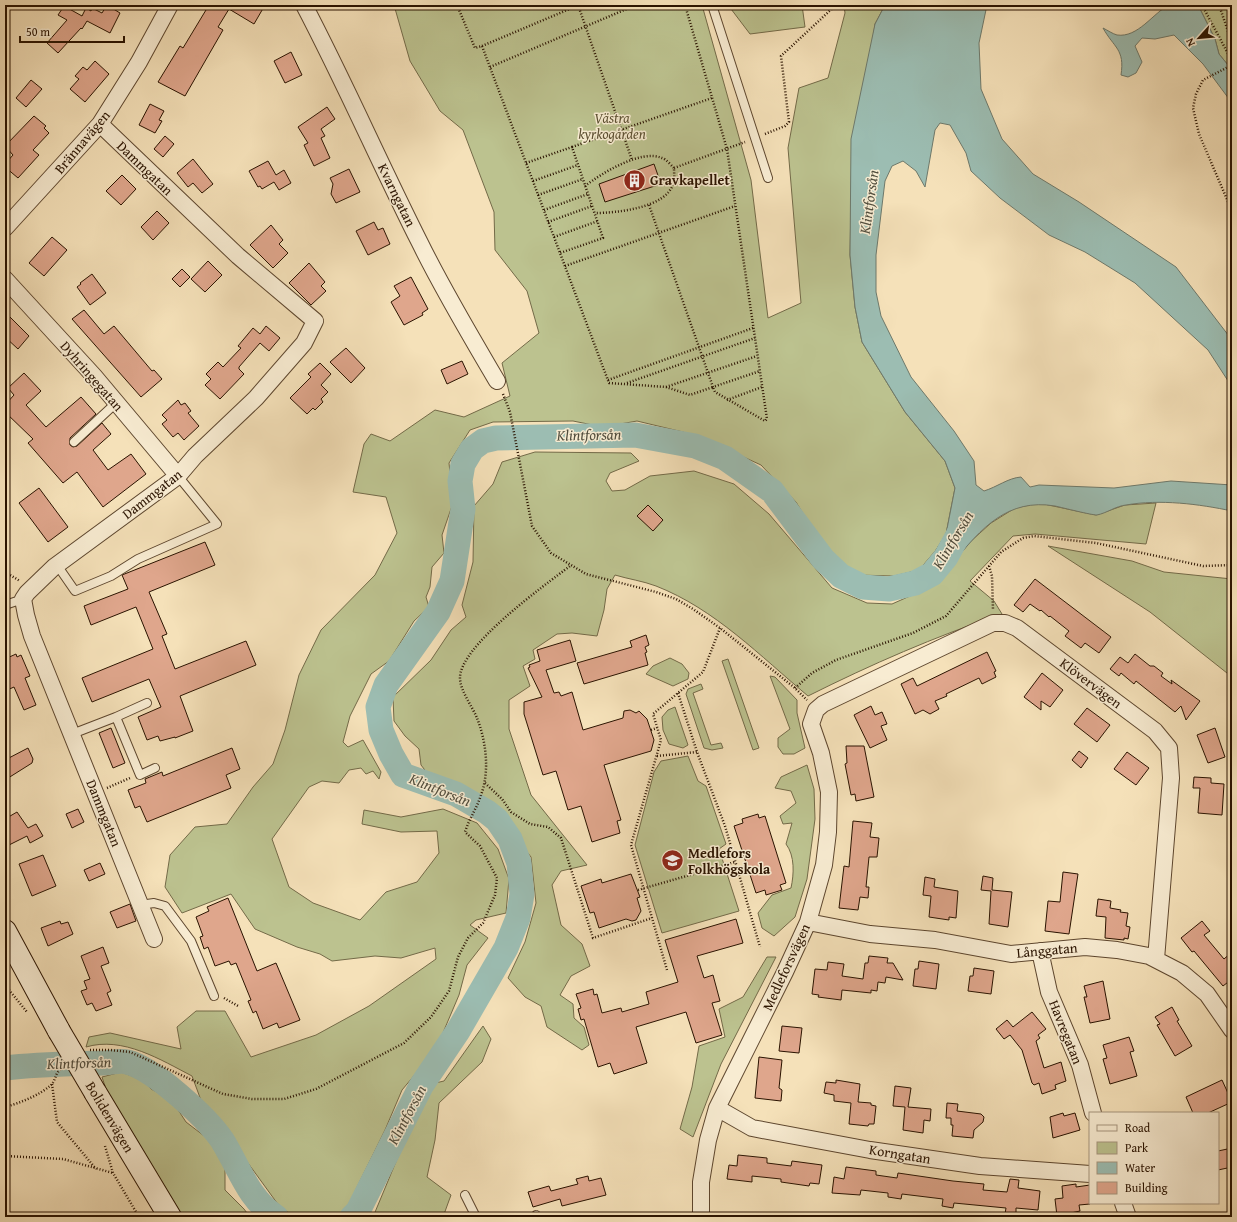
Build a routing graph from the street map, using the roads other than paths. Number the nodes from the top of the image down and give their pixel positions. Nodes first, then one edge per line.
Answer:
1 (170, 5) edge
2 (304, 5) edge
3 (712, 5) edge
4 (100, 124) junction
5 (768, 178) dead end
6 (5, 228) edge
7 (5, 279) edge
8 (497, 381) road end
9 (116, 403) junction
10 (74, 442) dead end
11 (178, 476) junction
12 (57, 565) junction
13 (23, 599) junction
14 (5, 605) edge
15 (147, 703) dead end
16 (809, 706) joint
17 (116, 717) junction
18 (72, 734) junction
19 (155, 768) dead end
20 (140, 905) junction
21 (808, 922) junction
22 (5, 931) edge
23 (154, 939) dead end
24 (1040, 951) junction
25 (1156, 959) junction
26 (214, 996) dead end
27 (1232, 1030) edge
28 (717, 1108) junction
29 (1093, 1112) edge
30 (1089, 1174) edge
31 (466, 1195) dead end
32 (1123, 1204) edge
33 (170, 1217) edge
34 (476, 1217) edge
35 (701, 1217) edge
36 (1128, 1217) edge

1 - 4 street, Brännavägen
2 - 8 street, Kvarngatan
3 - 5 lane
4 - 6 street, Brännavägen
4 - 11 street, Dammgatan
7 - 9 street, Dyhringegatan
9 - 10 lane
9 - 11 street, Dyhringegatan
11 - 12 street, Dammgatan
11 - 12 lane
12 - 13 street, Dammgatan
13 - 14 lane
13 - 18 street, Dammgatan
15 - 17 lane
16 - 21 street, Medleforsvägen
16 - 25 street, Klövervägen
17 - 18 lane
17 - 19 lane
18 - 20 street, Dammgatan
20 - 23 street, Dammgatan
20 - 26 lane
21 - 24 street, Långgatan
21 - 28 street, Medleforsvägen
22 - 33 main road, Bolidenvägen, bridge
24 - 25 street, Långgatan
24 - 29 street, Havregatan
25 - 27 street, Långgatan
28 - 30 street, Korngatan
28 - 35 street, Medleforsvägen
31 - 34 lane
32 - 36 street

